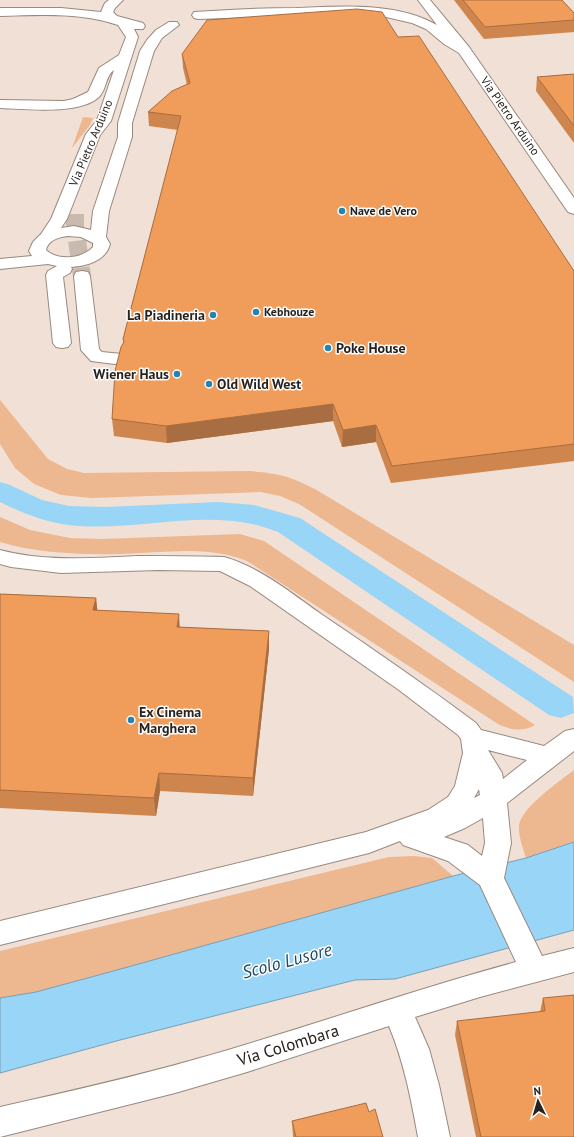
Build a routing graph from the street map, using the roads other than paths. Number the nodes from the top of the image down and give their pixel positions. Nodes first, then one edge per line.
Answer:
1 (424, 0) edge
2 (116, 1) edge
3 (200, 1) edge
4 (382, 2) dead end
5 (0, 4) edge
6 (354, 6) junction
7 (0, 12) edge
8 (111, 17) junction
9 (185, 21) junction
10 (124, 24) junction
11 (444, 25) junction
12 (464, 50) junction
13 (124, 58) junction
14 (0, 104) edge
15 (104, 121) junction
16 (125, 123) junction
17 (574, 209) edge
18 (79, 212) junction
19 (98, 238) junction
20 (50, 256) junction
21 (6, 263) edge
22 (62, 343) dead end
23 (90, 350) junction
24 (0, 557) edge
25 (475, 745) junction
26 (560, 748) edge
27 (494, 799) junction
28 (412, 838) junction
29 (369, 842) junction
30 (490, 878) junction
31 (0, 933) edge
32 (574, 960) edge
33 (534, 969) junction
34 (397, 1011) junction
35 (0, 1122) edge
36 (434, 1137) edge

1 - 11 street, Via Pietro Arduino
2 - 5 street
2 - 8 street
3 - 6 street
3 - 9 street
4 - 6 street
6 - 11 street
7 - 8 street
8 - 10 street
9 - 10 street
9 - 12 street
9 - 16 street, Via Pietro Arduino
10 - 13 street, Via Pietro Arduino
11 - 12 street, Via Pietro Arduino
12 - 17 street, Via Pietro Arduino
13 - 14 street
13 - 15 street, Via Pietro Arduino
15 - 18 street
15 - 18 street, Via Pietro Arduino
16 - 18 street
16 - 19 street, Via Pietro Arduino
18 - 20 street, Via Pietro Arduino
19 - 20 street
19 - 20 street, Via Pietro Arduino
20 - 21 street
20 - 22 street, Via Pietro Arduino
20 - 23 street
23 - 23 street
24 - 25 street
25 - 26 street
25 - 27 street
25 - 29 street
26 - 27 street
27 - 28 street
27 - 30 street
28 - 29 street
28 - 30 street
29 - 31 street
30 - 33 street
32 - 33 street, Via Colombara
33 - 34 street, Via Colombara
34 - 35 street, Via Colombara
34 - 36 street

